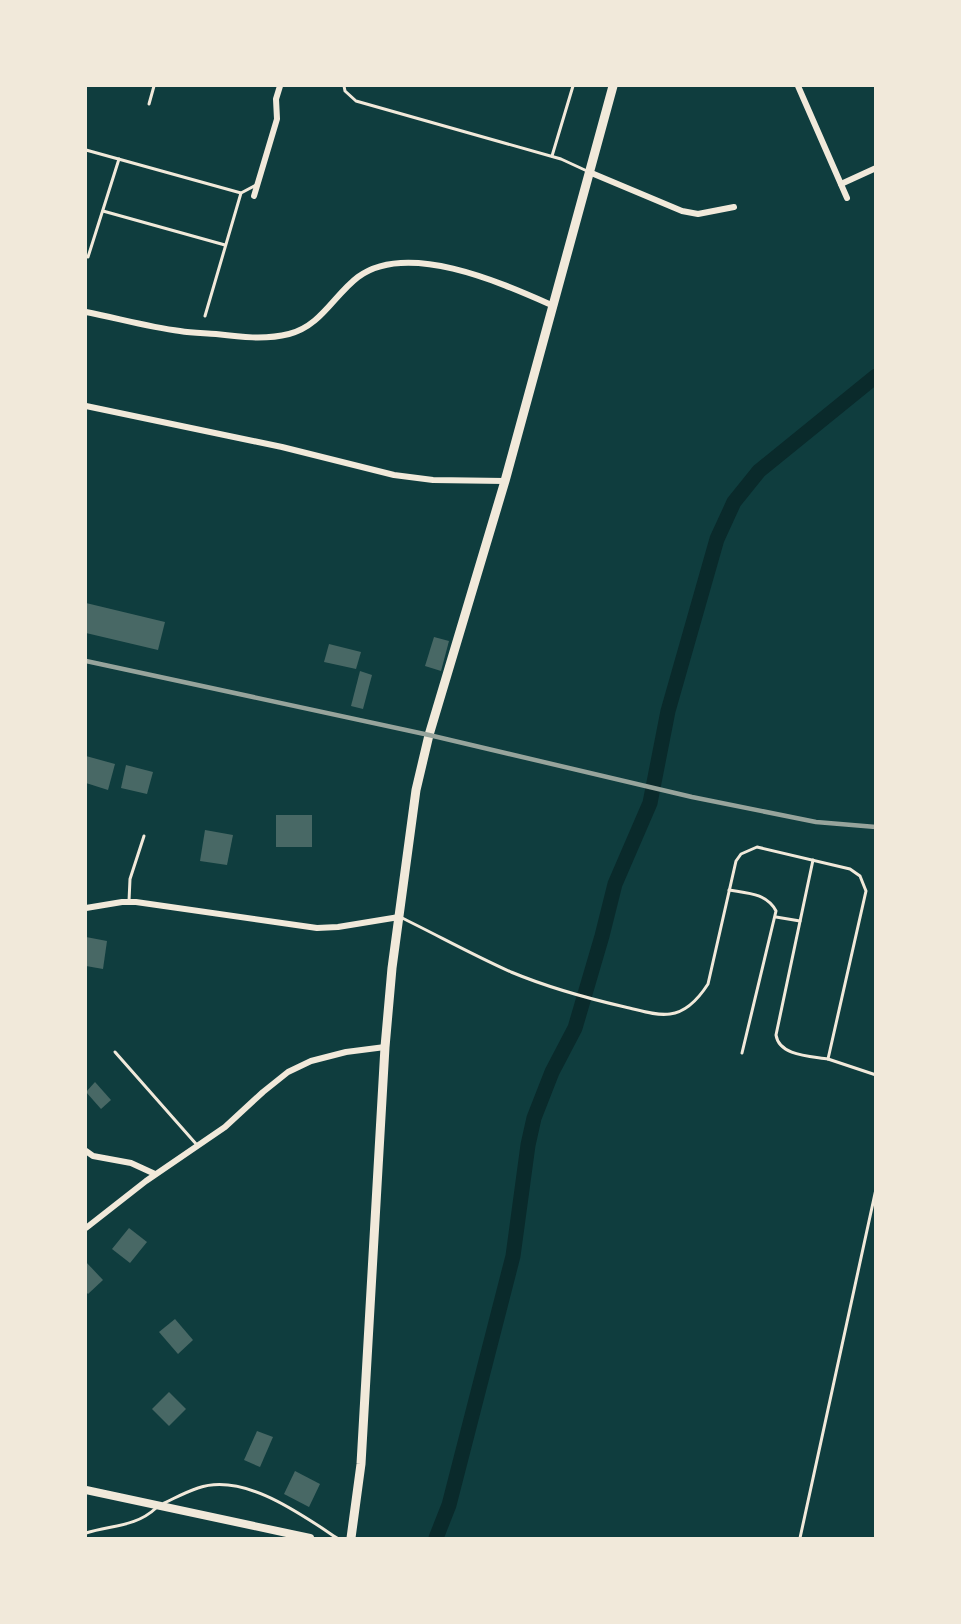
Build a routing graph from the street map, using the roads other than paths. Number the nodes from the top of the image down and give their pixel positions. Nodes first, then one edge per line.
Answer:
1 (154, 86) edge
2 (280, 86) edge
3 (344, 86) edge
4 (573, 86) edge
5 (613, 86) edge
6 (798, 86) edge
7 (148, 104) dead end
8 (86, 150) edge
9 (552, 156) junction
10 (119, 159) junction
11 (876, 168) edge
12 (589, 171) junction
13 (258, 184) junction
14 (840, 184) junction
15 (241, 193) junction
16 (254, 196) dead end
17 (846, 198) dead end
18 (734, 207) dead end
19 (103, 211) junction
20 (226, 245) junction
21 (88, 257) dead end
22 (554, 306) junction
23 (86, 312) edge
24 (205, 316) dead end
25 (86, 406) edge
26 (505, 481) junction
27 (144, 836) dead end
28 (813, 861) junction
29 (729, 890) junction
30 (129, 902) junction
31 (86, 908) edge
32 (399, 916) junction
33 (776, 917) junction
34 (800, 921) junction
35 (385, 1047) junction
36 (115, 1052) dead end
37 (742, 1053) dead end
38 (828, 1059) junction
39 (876, 1075) edge
40 (198, 1146) junction
41 (86, 1151) edge
42 (155, 1174) junction
43 (876, 1189) edge
44 (86, 1228) edge
45 (86, 1490) edge
46 (158, 1506) junction
47 (86, 1533) edge
48 (309, 1539) edge
49 (337, 1539) edge
50 (351, 1539) edge
51 (800, 1539) edge

1 - 7 lane
2 - 13 street
3 - 9 lane
4 - 9 lane
5 - 12 main road
6 - 14 street
8 - 10 lane
9 - 12 lane
10 - 15 lane
10 - 19 lane
11 - 14 street
12 - 18 street
12 - 22 main road
13 - 15 lane
13 - 16 street
14 - 17 street
15 - 20 lane
19 - 20 lane
19 - 21 lane
20 - 24 lane
22 - 23 street
22 - 26 main road
25 - 26 street
26 - 32 main road
27 - 30 lane
28 - 29 lane
28 - 34 lane
28 - 38 lane
29 - 32 lane
29 - 33 lane
30 - 31 street
30 - 32 street
32 - 35 main road
33 - 34 lane
33 - 37 lane
34 - 38 lane
35 - 40 street
35 - 50 main road
36 - 40 lane
38 - 39 lane
40 - 42 street
41 - 42 street
42 - 44 street
43 - 51 lane
45 - 46 street
46 - 47 lane
46 - 48 street
46 - 49 lane

